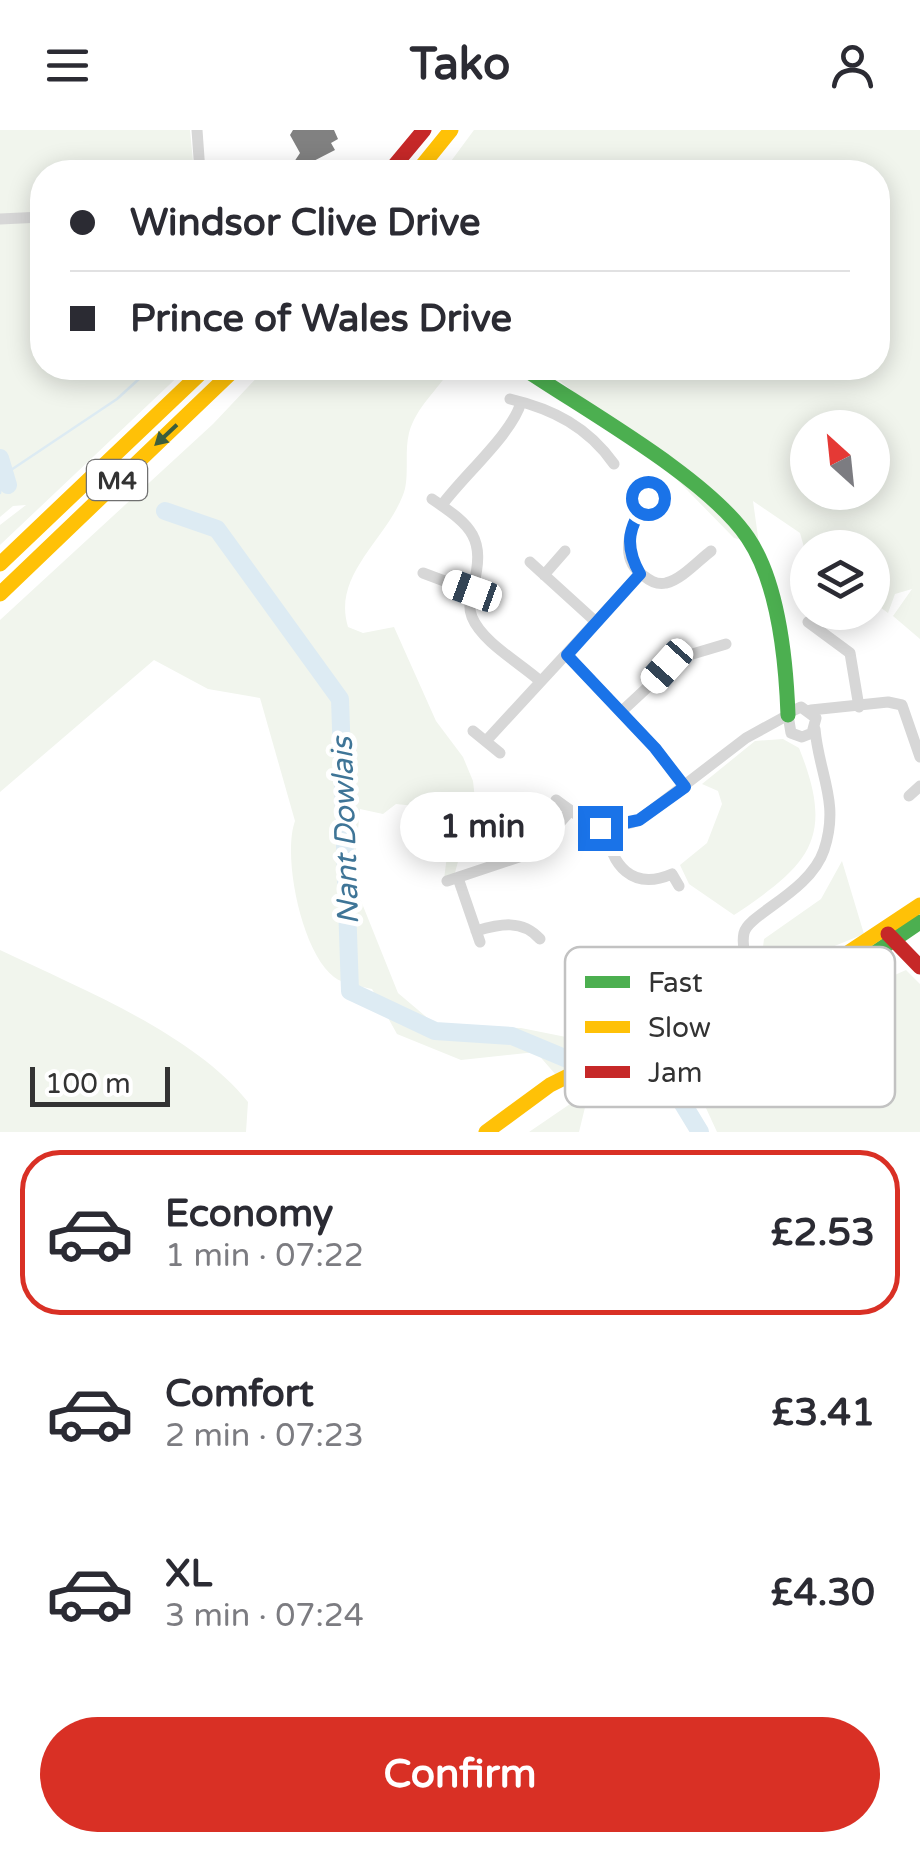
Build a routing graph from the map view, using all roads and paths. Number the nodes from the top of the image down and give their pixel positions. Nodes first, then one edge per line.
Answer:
1 (197, 130) edge
2 (424, 130) edge
3 (452, 130) edge
4 (199, 160) edge
5 (399, 160) edge
6 (428, 160) edge
7 (30, 218) edge
8 (0, 219) edge
9 (193, 380) edge
10 (223, 380) edge
11 (540, 380) edge
12 (614, 464) dead end
13 (648, 498) dead end
14 (565, 551) dead end
15 (712, 551) dead end
16 (530, 562) dead end
17 (0, 564) edge
18 (423, 573) dead end
19 (544, 574) junction
20 (640, 574) junction
21 (472, 591) junction
22 (0, 594) edge
23 (596, 622) junction
24 (819, 630) edge
25 (726, 644) dead end
26 (567, 655) junction
27 (540, 680) junction
28 (859, 707) junction
29 (842, 708) junction
30 (799, 711) junction
31 (622, 712) junction
32 (816, 726) junction
33 (764, 729) junction
34 (473, 731) dead end
35 (794, 735) junction
36 (486, 741) junction
37 (500, 752) dead end
38 (920, 757) edge
39 (817, 758) junction
40 (920, 786) edge
41 (685, 787) junction
42 (908, 796) dead end
43 (556, 800) dead end
44 (570, 811) junction
45 (607, 827) junction
46 (678, 886) dead end
47 (920, 905) edge
48 (920, 922) edge
49 (890, 936) junction
50 (540, 938) dead end
51 (747, 947) edge
52 (877, 947) edge
53 (920, 967) edge
54 (565, 1079) edge
55 (486, 1132) edge

1 - 4 street
2 - 5 main road
3 - 6 main road
7 - 8 street
9 - 17 main road, M4
10 -> 22 main road, M4
11 - 30 main road
12 - 21 street
13 - 20 street
14 - 19 street
15 - 20 street
16 - 19 street
18 - 21 street
19 - 23 street
20 - 23 street
21 - 27 street
23 - 26 street
24 - 28 street
25 - 31 street
26 - 27 street
26 - 31 street
27 - 36 street
28 - 29 street
28 - 38 street
29 - 30 street
29 - 32 street
30 - 32 street
30 - 33 street
30 - 35 street
31 - 41 street
32 - 35 street
32 - 39 street
33 - 35 street
33 - 41 street
34 - 36 street
35 - 39 street
36 - 37 street
39 - 51 street
40 - 42 street
41 - 45 street
43 - 44 street
44 - 45 street
44 - 50 street
45 - 46 street
47 - 49 main road
48 - 49 main road
49 - 52 main road
49 - 53 main road
54 - 55 main road

